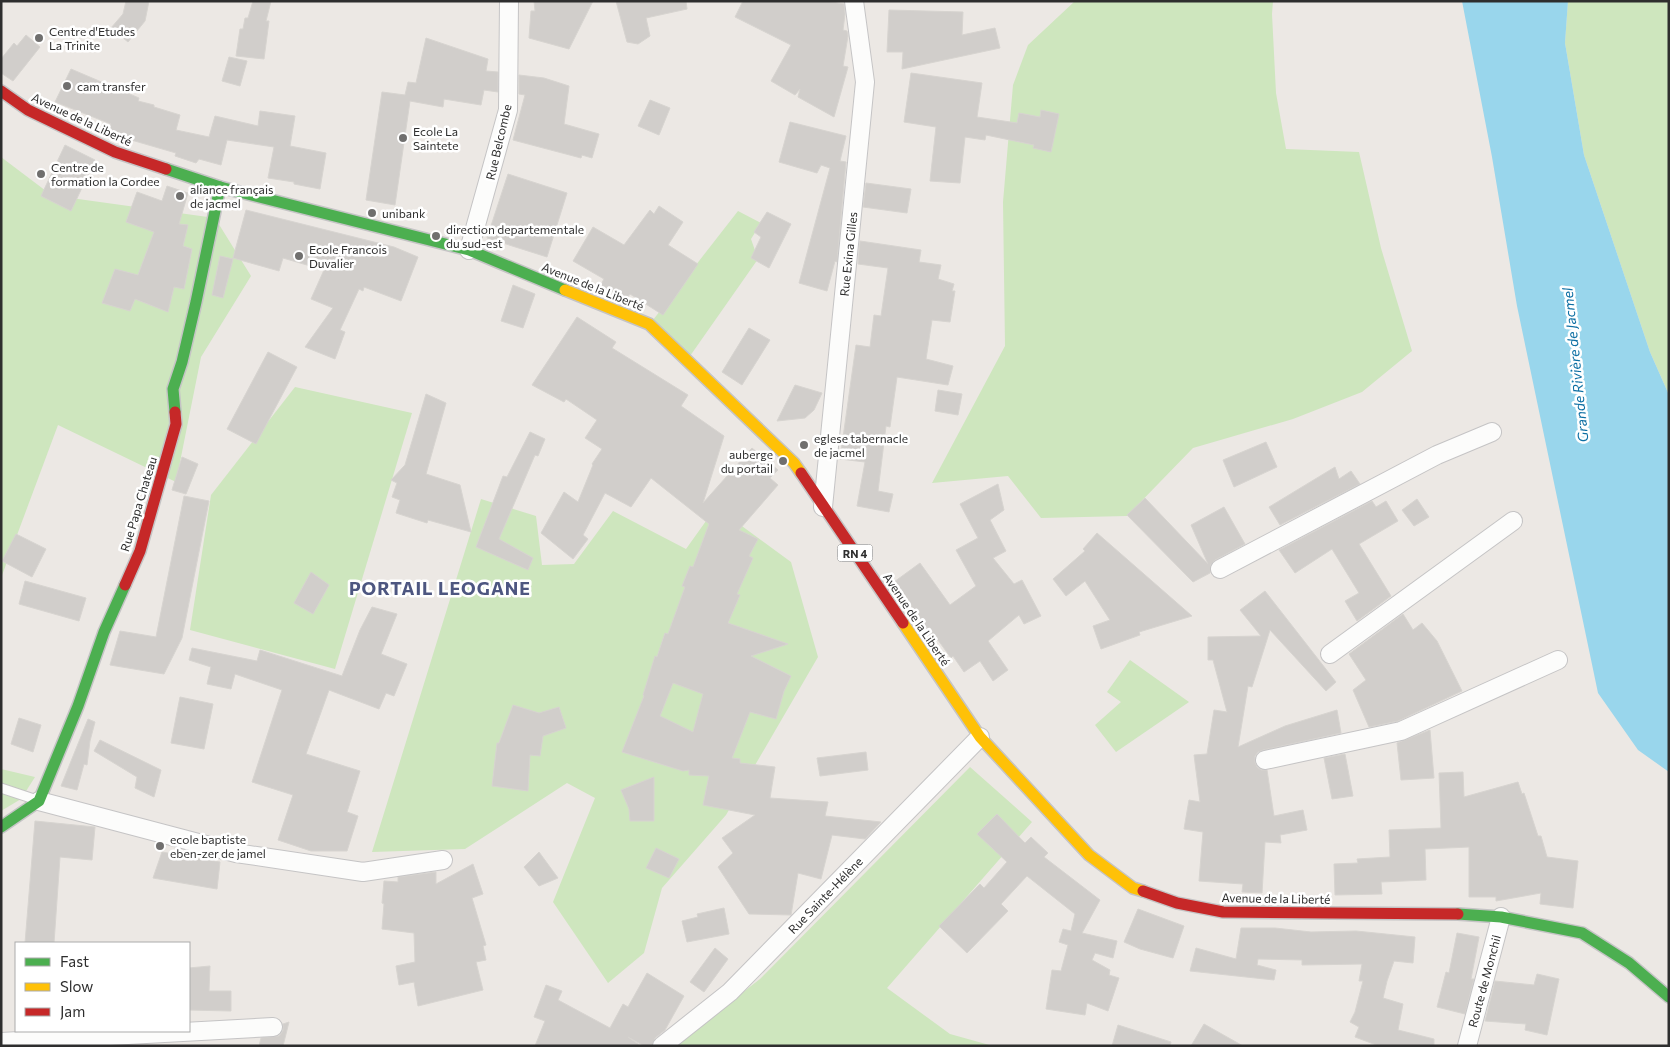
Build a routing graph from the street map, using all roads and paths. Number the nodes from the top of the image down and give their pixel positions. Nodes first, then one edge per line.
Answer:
1 (510, 1) edge
2 (854, 1) edge
3 (1, 91) edge
4 (220, 187) junction
5 (470, 250) junction
6 (1492, 432) dead end
7 (823, 507) junction
8 (1513, 521) dead end
9 (1220, 570) dead end
10 (1330, 654) dead end
11 (1558, 660) dead end
12 (980, 737) junction
13 (1265, 760) dead end
14 (1, 788) edge
15 (39, 801) junction
16 (1, 828) edge
17 (443, 860) dead end
18 (1501, 917) junction
19 (1669, 997) edge
20 (273, 1026) dead end
21 (190, 1031) edge
22 (171, 1032) edge
23 (1, 1042) edge
24 (662, 1046) edge
25 (1467, 1046) edge

1 - 5 street, Rue Belcombe
2 - 7 street, Rue Exina Gilles
3 - 4 main road, Avenue de la Liberté / RN 4
4 - 5 main road, Avenue de la Liberté / RN 4
4 - 15 main road, Rue Papa Chateau
5 - 7 main road, Avenue de la Liberté / RN 4
6 - 9 street
7 - 12 main road, Avenue de la Liberté / RN 4
8 - 10 street
11 - 13 street
12 - 18 main road, Avenue de la Liberté / RN 4
12 - 24 street, Rue Sainte-Hélène
14 - 15 lane
15 - 16 main road
15 - 17 street
18 - 19 main road, Avenue de la Liberté / RN 4
18 - 25 street, Route de Monchil
20 - 21 street
22 - 23 street

